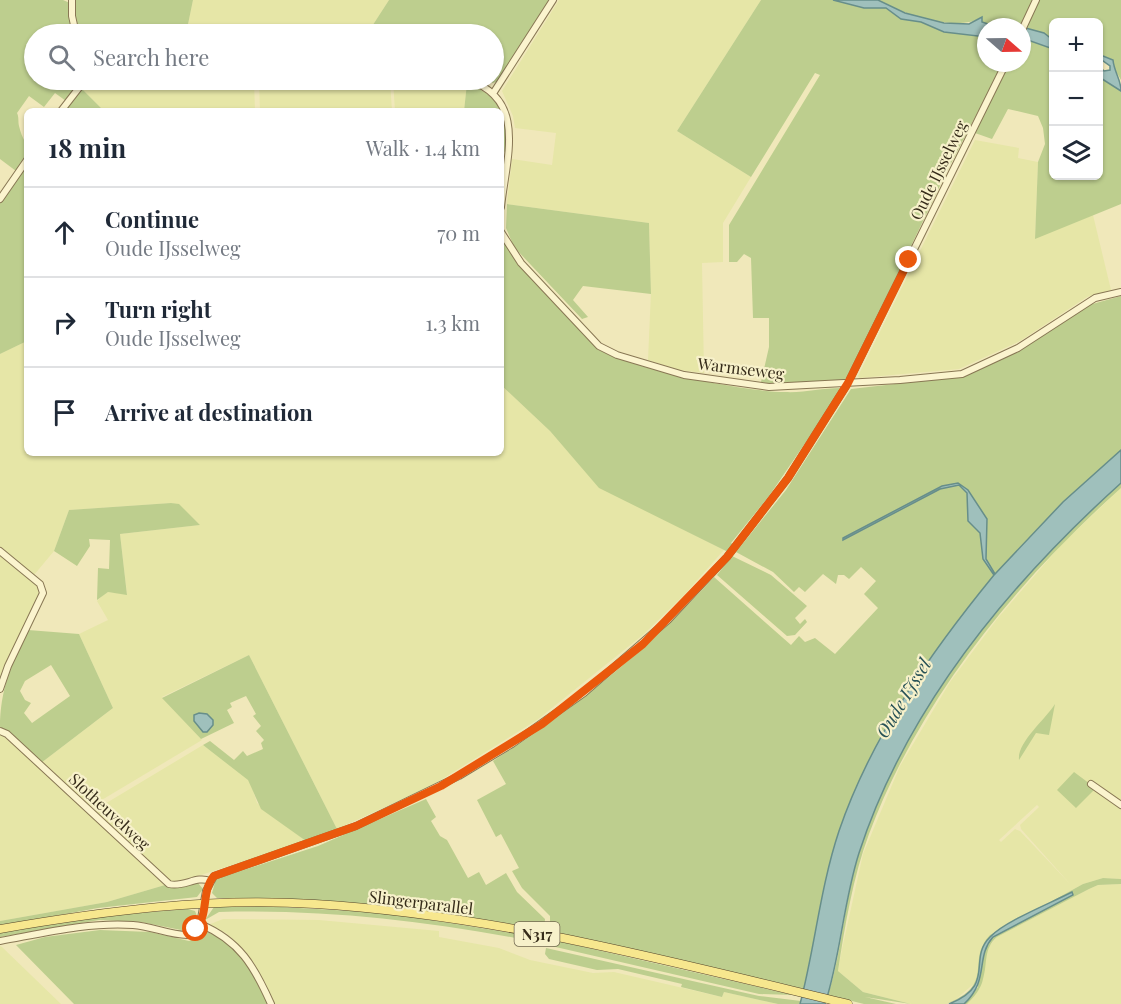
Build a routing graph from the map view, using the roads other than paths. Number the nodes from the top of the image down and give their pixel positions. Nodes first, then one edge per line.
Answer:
1 (72, 0) edge
2 (553, 0) edge
3 (1036, 0) edge
4 (1028, 18) edge
5 (74, 24) edge
6 (1002, 72) edge
7 (504, 76) edge
8 (78, 90) edge
9 (490, 90) edge
10 (494, 92) joint
11 (64, 108) edge
12 (503, 108) edge
13 (504, 111) edge
14 (24, 164) edge
15 (504, 174) edge
16 (0, 199) edge
17 (504, 237) edge
18 (1121, 292) edge
19 (848, 383) junction
20 (0, 551) edge
21 (0, 690) edge
22 (0, 731) edge
23 (1090, 784) dead end
24 (1121, 805) edge
25 (210, 881) junction
26 (205, 904) junction
27 (200, 924) junction
28 (0, 929) edge
29 (0, 941) edge
30 (270, 1004) edge
31 (848, 1004) edge

1 - 5 street
2 - 7 street
3 - 4 street
6 - 19 street, Oude IJsselweg
8 - 11 street
9 - 10 street
10 - 12 street
13 - 15 street
14 - 16 street
17 - 19 street, Warmseweg
18 - 19 street, Warmseweg
19 - 25 street, Oude IJsselweg
20 - 21 street
22 - 25 street, Slotheuvelweg
23 - 24 street
25 - 26 street
26 - 27 street
26 - 28 main road, Slingerparallel / N317
26 - 31 main road, Slingerparallel / N317
27 - 29 street
27 - 30 street

